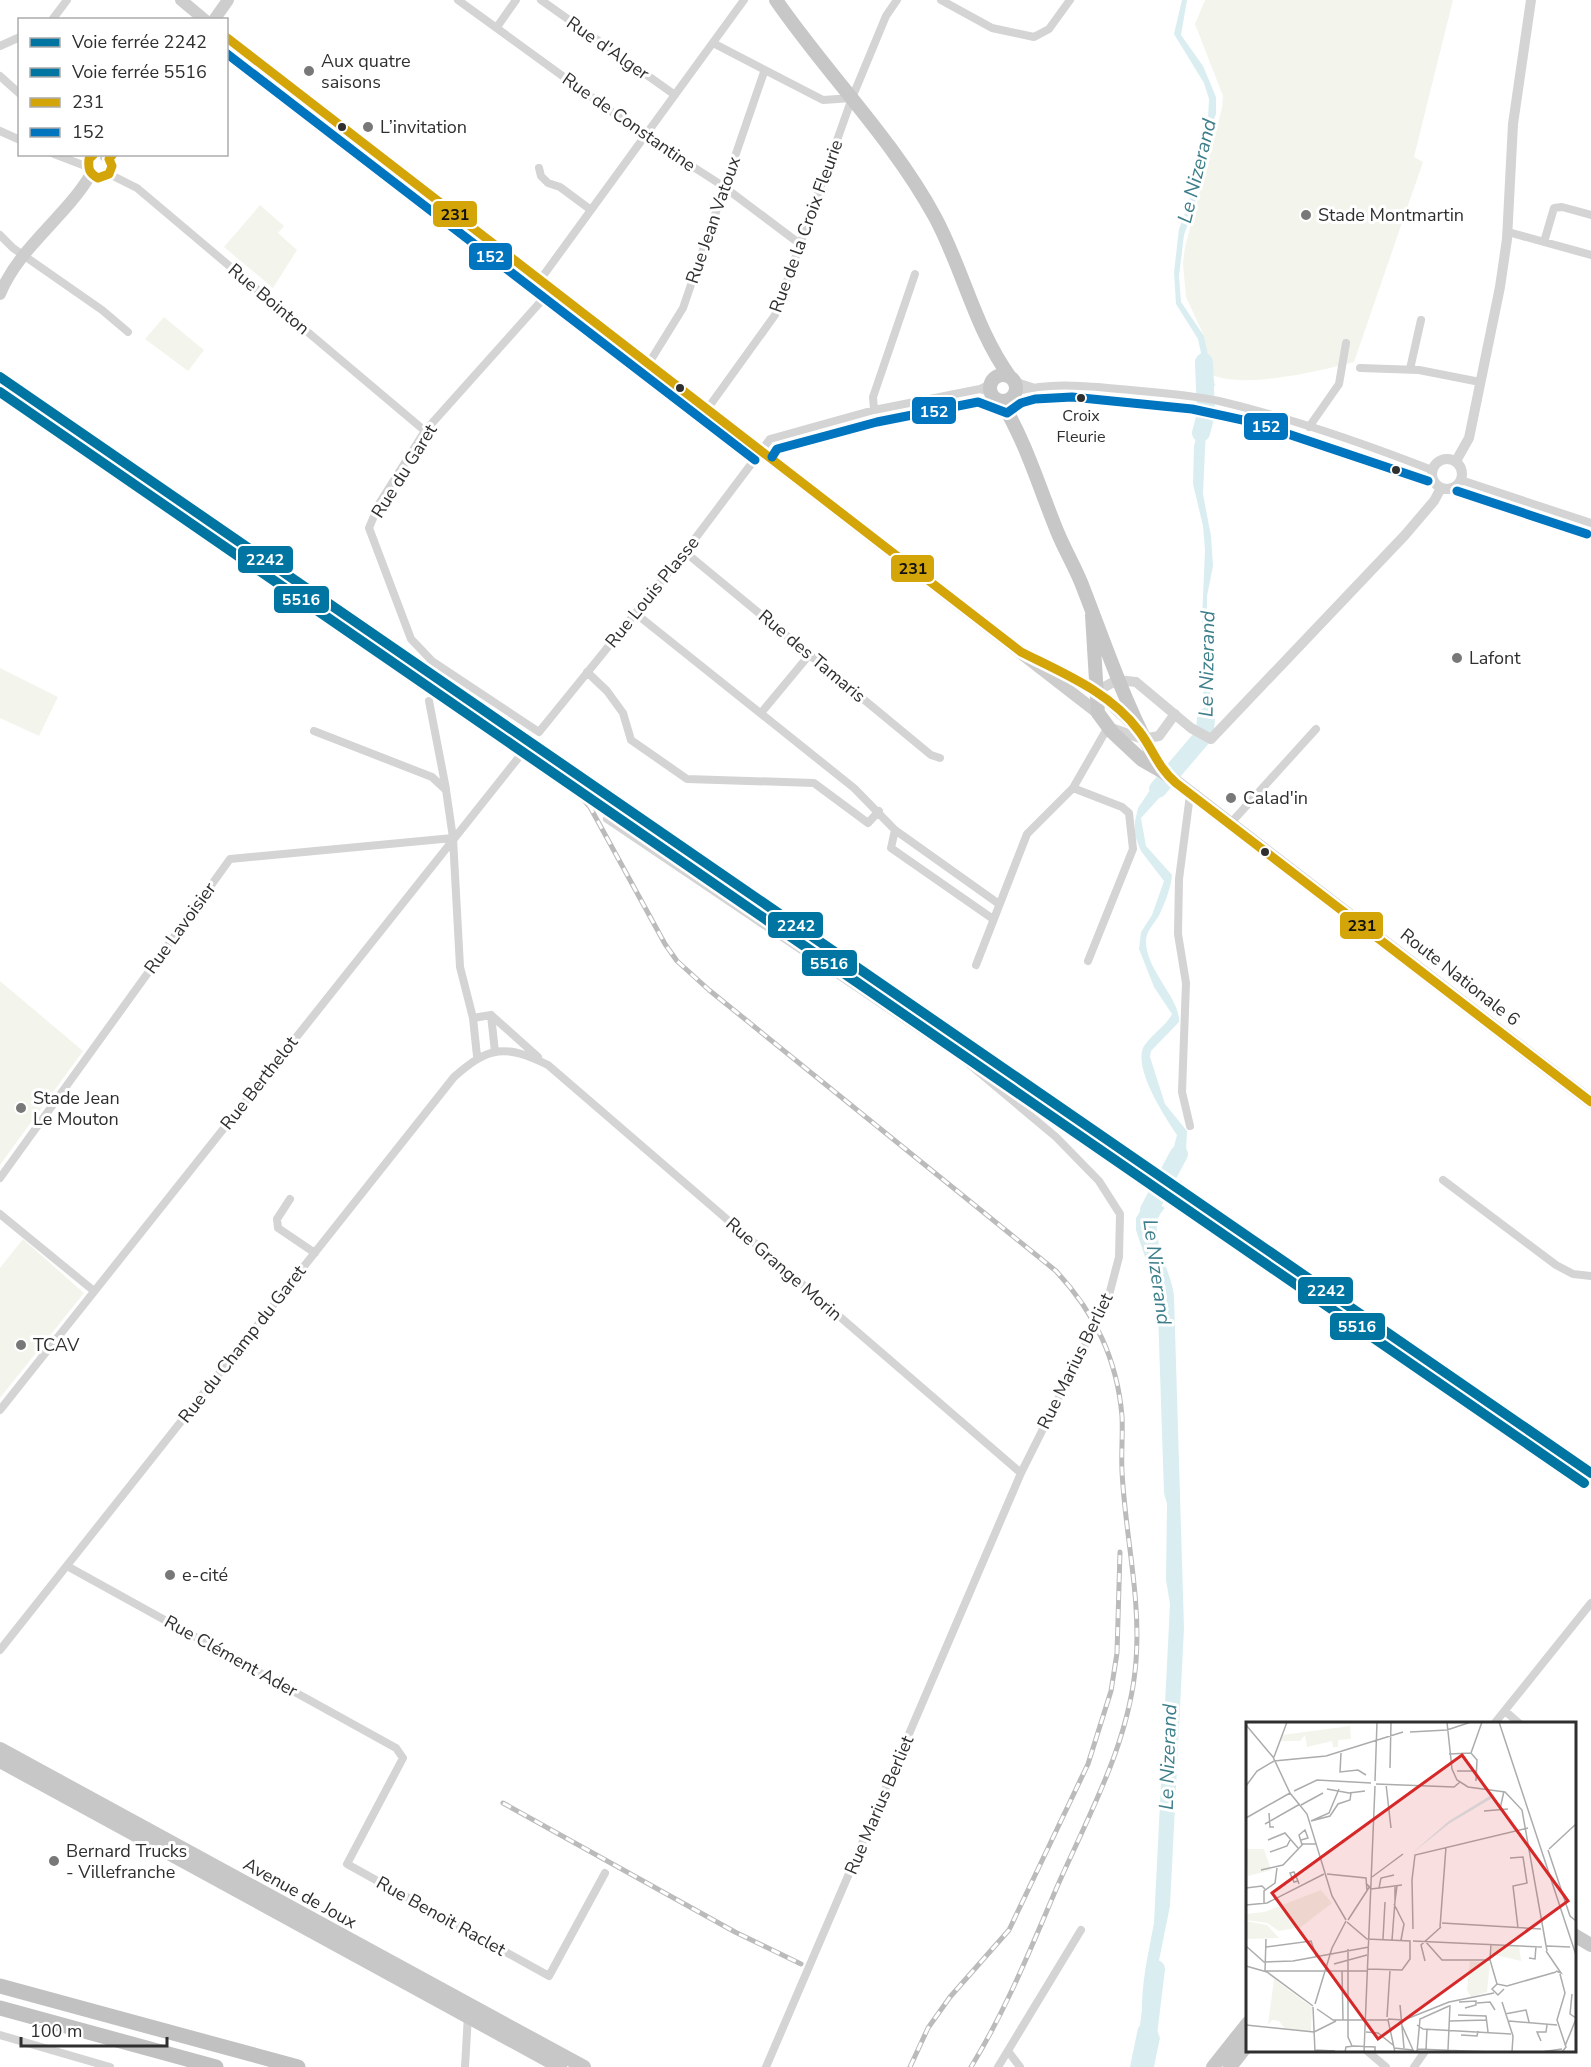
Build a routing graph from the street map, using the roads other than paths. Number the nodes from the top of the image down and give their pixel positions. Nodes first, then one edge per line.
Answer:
1 (67, 0) edge
2 (181, 0) edge
3 (228, 0) edge
4 (458, 0) edge
5 (516, 0) edge
6 (541, 0) edge
7 (744, 0) edge
8 (776, 0) edge
9 (897, 0) edge
10 (941, 0) edge
11 (1070, 0) edge
12 (1531, 0) edge
13 (54, 18) edge
14 (203, 18) edge
15 (215, 18) edge
16 (497, 27) junction
17 (18, 38) edge
18 (228, 39) edge
19 (712, 43) junction
20 (0, 46) edge
21 (764, 72) junction
22 (0, 76) edge
23 (18, 92) edge
24 (675, 95) junction
25 (852, 98) junction
26 (0, 131) edge
27 (645, 135) junction
28 (18, 139) edge
29 (72, 156) edge
30 (98, 159) edge
31 (539, 168) dead end
32 (108, 174) joint
33 (723, 186) junction
34 (591, 210) junction
35 (1591, 216) edge
36 (1508, 232) junction
37 (0, 235) edge
38 (1544, 242) junction
39 (800, 244) junction
40 (0, 245) edge
41 (18, 251) junction
42 (1591, 255) edge
43 (915, 274) dead end
44 (540, 280) junction
45 (552, 289) junction
46 (0, 294) edge
47 (1421, 320) dead end
48 (128, 332) dead end
49 (1346, 343) dead end
50 (649, 363) junction
51 (1360, 368) dead end
52 (1410, 369) junction
53 (1480, 382) junction
54 (1001, 388) junction
55 (708, 408) junction
56 (874, 410) junction
57 (1309, 427) junction
58 (425, 431) junction
59 (762, 450) junction
60 (1456, 461) junction
61 (1432, 470) junction
62 (1461, 480) junction
63 (1441, 488) junction
64 (1591, 523) edge
65 (685, 552) junction
66 (635, 614) junction
67 (1092, 615) junction
68 (1021, 652) junction
69 (810, 654) junction
70 (587, 672) junction
71 (1117, 680) junction
72 (1097, 691) junction
73 (429, 701) dead end
74 (1098, 712) junction
75 (761, 713) junction
76 (1175, 714) junction
77 (1108, 727) junction
78 (1316, 729) dead end
79 (314, 731) dead end
80 (539, 732) joint
81 (1141, 734) junction
82 (519, 757) dead end
83 (939, 758) dead end
84 (1163, 772) junction
85 (1072, 788) junction
86 (446, 790) junction
87 (1190, 795) junction
88 (879, 811) junction
89 (607, 819) dead end
90 (1229, 825) junction
91 (895, 830) junction
92 (453, 838) junction
93 (999, 904) junction
94 (993, 919) junction
95 (1088, 961) dead end
96 (976, 965) dead end
97 (491, 1015) junction
98 (473, 1018) junction
99 (495, 1052) junction
100 (477, 1056) junction
101 (548, 1065) junction
102 (1591, 1102) edge
103 (1190, 1126) dead end
104 (0, 1178) edge
105 (1443, 1180) dead end
106 (290, 1199) dead end
107 (0, 1214) edge
108 (315, 1253) junction
109 (1591, 1276) edge
110 (94, 1291) junction
111 (0, 1410) edge
112 (1021, 1473) junction
113 (67, 1566) junction
114 (1591, 1603) edge
115 (0, 1650) edge
116 (1504, 1711) junction
117 (1496, 1722) edge
118 (1518, 1722) edge
119 (396, 1748) joint
120 (0, 1749) edge
121 (0, 1761) edge
122 (605, 1873) dead end
123 (1576, 1926) edge
124 (1081, 1929) dead end
125 (1591, 1934) edge
126 (1576, 1936) edge
127 (1591, 1945) edge
128 (0, 1986) edge
129 (0, 2008) edge
130 (469, 2012) junction
131 (1246, 2026) edge
132 (0, 2035) edge
133 (1246, 2047) edge
134 (1008, 2051) junction
135 (1368, 2052) edge
136 (1424, 2052) edge
137 (111, 2067) edge
138 (216, 2067) edge
139 (298, 2067) edge
140 (465, 2067) edge
141 (560, 2067) edge
142 (584, 2067) edge
143 (766, 2067) edge
144 (998, 2067) edge
145 (1020, 2067) edge
146 (1213, 2067) edge
147 (1230, 2067) edge
148 (1386, 2067) edge
149 (1413, 2067) edge

1 - 13 street
2 - 14 main road
3 - 15 main road
4 - 16 street, Rue de Constantine
5 - 16 street
6 - 24 street, Rue d'Alger
7 - 19 street
8 - 25 main road
9 - 25 street, Rue de la Croix Fleurie
10 - 11 street
12 - 36 street
16 - 27 street, Rue de Constantine
17 - 20 street
18 - 44 main road, Route Nationale 6
19 - 21 street
19 - 24 street
21 - 25 street
21 - 33 street, Rue Jean Vatoux
22 - 23 street
24 - 27 street
25 - 39 street, Rue de la Croix Fleurie
25 - 54 main road
26 - 28 street
27 - 33 street, Rue de Constantine
27 - 34 street
29 - 30 street
30 - 32 main road
30 - 41 main road
31 - 34 street
32 - 58 street, Rue Bointon
33 - 39 street, Rue de Constantine
33 - 50 street, Rue Jean Vatoux
34 - 44 street
35 - 38 street
36 - 38 street
36 - 53 street
37 - 41 street
38 - 42 street
39 - 55 street, Rue de la Croix Fleurie
40 - 41 street
41 - 46 main road
41 - 48 street
43 - 56 street
44 - 45 main road, Route Nationale 6
45 - 50 main road, Route Nationale 6
45 - 58 street, Rue du Garet
47 - 52 street
49 - 57 street
50 - 55 main road, Route Nationale 6
51 - 52 street
52 - 53 street
53 - 60 street
54 - 56 street
54 - 57 street
54 - 67 main road
55 - 59 main road, Route Nationale 6
56 - 59 street
57 - 61 street
58 - 80 street, Rue du Garet
59 - 65 street, Rue Louis Plasse
59 - 68 main road, Route Nationale 6
60 - 61 street
60 - 62 street
61 - 63 street
62 - 63 street
62 - 64 street
63 - 76 street
65 - 66 street, Rue Louis Plasse
65 - 69 street, Rue des Tamaris
66 - 70 street, Rue Louis Plasse
66 - 75 street
67 - 71 main road
67 - 72 main road
68 - 72 main road, Route Nationale 6
68 - 74 main road, Route Nationale 6
69 - 75 street
69 - 83 street, Rue des Tamaris
70 - 80 street, Rue Louis Plasse
70 - 88 street
71 - 72 street
71 - 76 street
71 - 81 main road
72 - 74 main road
72 - 81 main road, Route Nationale 6
73 - 86 street
74 - 77 main road, Route Nationale 6
75 - 88 street
76 - 81 street
77 - 81 street
77 - 84 main road, Route Nationale 6
77 - 85 street
78 - 90 street
79 - 86 street
81 - 84 main road, Route Nationale 6
82 - 92 street, Rue Berthelot
84 - 87 main road, Route Nationale 6
85 - 93 street
85 - 95 street
86 - 92 street
87 - 90 main road, Route Nationale 6
87 - 103 street
88 - 91 street
89 - 112 street, Rue Marius Berliet
90 - 102 main road, Route Nationale 6
91 - 93 street
91 - 94 street
92 - 98 street
92 - 104 street, Rue Lavoisier
92 - 110 street, Rue Berthelot
93 - 94 street
94 - 96 street
97 - 98 street
97 - 99 street
97 - 101 street, Rue Grange Morin
98 - 100 street
99 - 100 street, Rue du Champ du Garet
99 - 101 street, Rue Grange Morin
100 - 108 street, Rue du Champ du Garet
101 - 112 street, Rue Grange Morin
105 - 109 street
106 - 108 street
107 - 110 street
108 - 113 street, Rue du Champ du Garet
110 - 111 street, Rue Berthelot
112 - 143 street, Rue Marius Berliet
113 - 115 street, Rue du Champ du Garet
113 - 119 street, Rue Clément Ader
114 - 116 street
116 - 117 street
116 - 118 street
119 - 122 street, Rue Benoit Raclet
120 - 130 main road, Avenue de Joux
121 - 130 main road, Avenue de Joux
123 - 125 main road
124 - 134 street
126 - 127 main road
128 - 139 highway
129 - 138 highway
130 - 140 street
130 - 141 main road, Avenue de Joux
130 - 142 main road, Avenue de Joux
131 - 146 main road
132 - 137 street
133 - 147 main road
134 - 144 street
134 - 145 street
135 - 148 street
136 - 149 street

